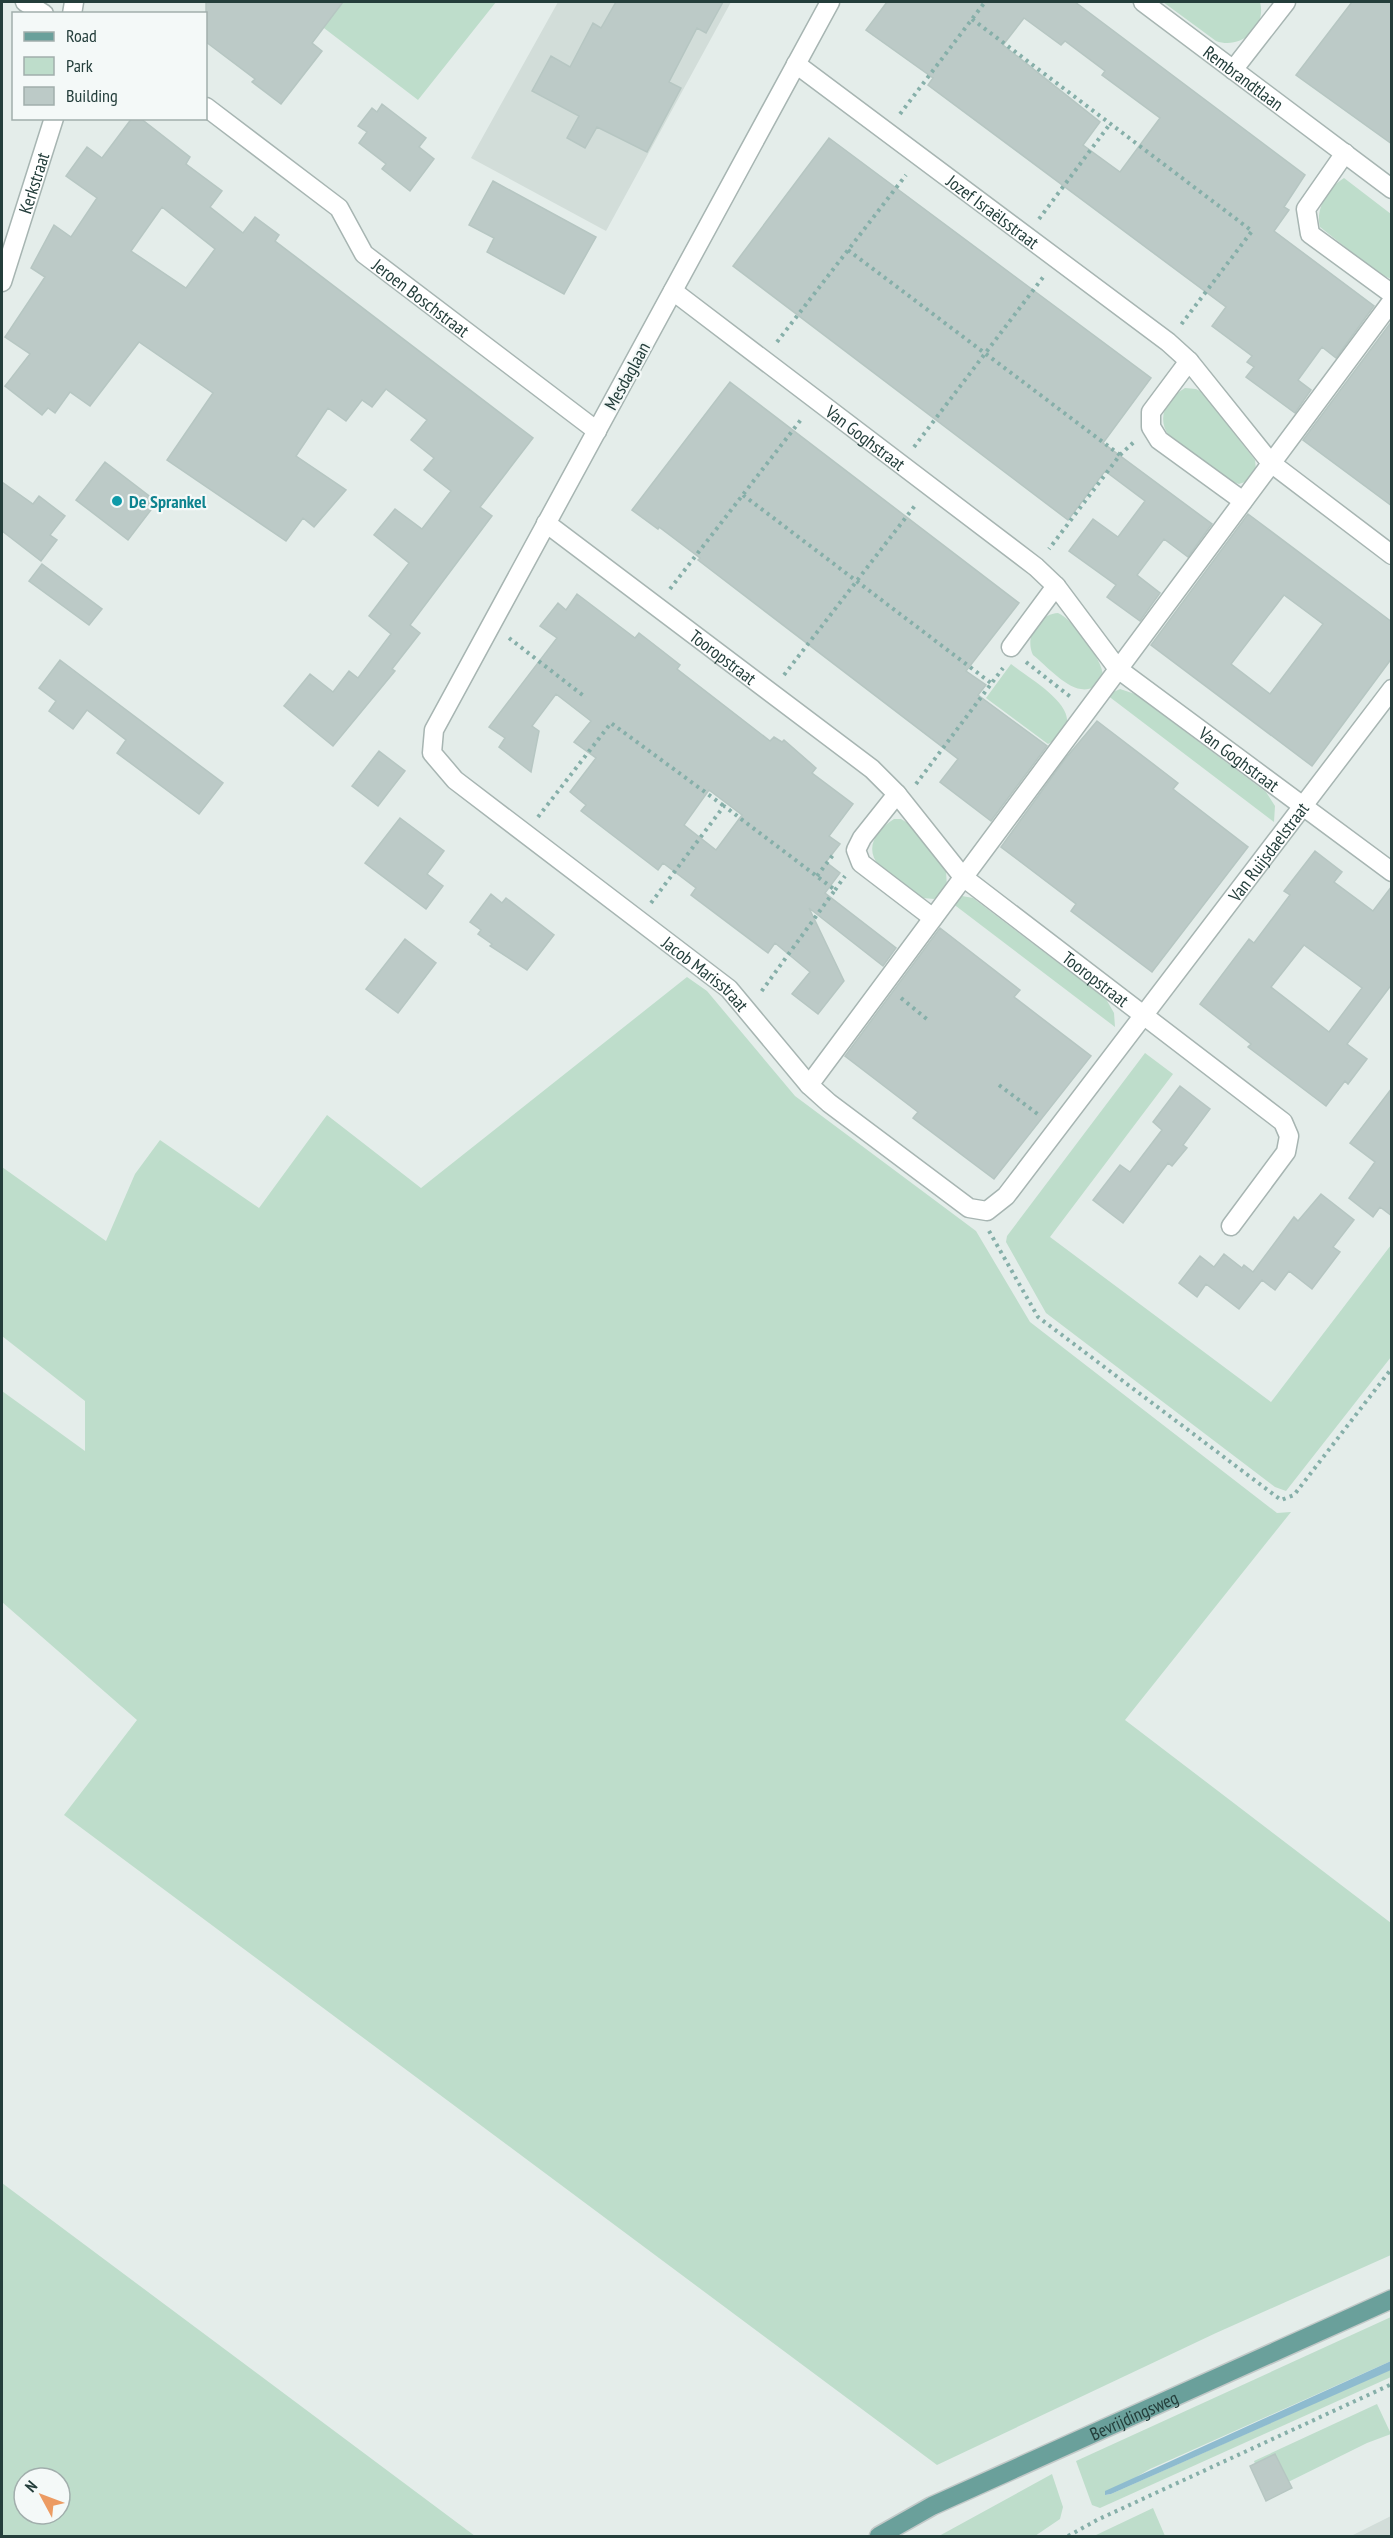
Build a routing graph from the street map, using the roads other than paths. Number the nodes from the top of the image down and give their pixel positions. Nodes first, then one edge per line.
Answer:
1 (25, 2) edge
2 (830, 2) edge
3 (1143, 2) edge
4 (1282, 3) edge
5 (41, 12) edge
6 (796, 64) junction
7 (1233, 69) junction
8 (207, 107) edge
9 (53, 120) edge
10 (1345, 153) junction
11 (1392, 189) edge
12 (2, 282) edge
13 (673, 291) junction
14 (1392, 294) edge
15 (1392, 301) edge
16 (1189, 361) junction
17 (597, 431) junction
18 (1271, 463) junction
19 (1243, 501) junction
20 (546, 523) junction
21 (1392, 555) edge
22 (1056, 586) junction
23 (1011, 647) road end
24 (1118, 669) junction
25 (1392, 689) edge
26 (432, 753) joint
27 (897, 794) junction
28 (1302, 806) junction
29 (1392, 872) edge
30 (963, 877) junction
31 (933, 918) junction
32 (1143, 1014) junction
33 (809, 1085) junction
34 (987, 1211) joint
35 (1231, 1226) dead end
36 (1392, 2299) edge
37 (879, 2536) edge

1 - 5 street
2 - 6 street, Mesdaglaan
3 - 7 street, Rembrandtlaan
4 - 7 street
6 - 13 street, Mesdaglaan
6 - 16 street, Jozef Israëlsstraat
7 - 10 street, Rembrandtlaan
8 - 17 street, Jeroen Boschstraat
9 - 12 street, Kerkstraat
10 - 11 street, Rembrandtlaan
10 - 14 street
13 - 17 street, Mesdaglaan
13 - 22 street, Van Goghstraat
15 - 18 street
16 - 18 street, Jozef Israëlsstraat
16 - 19 street
17 - 20 street, Mesdaglaan
18 - 19 street
18 - 21 street, Jozef Israëlsstraat
19 - 24 street
20 - 26 street, Mesdaglaan
20 - 27 street, Tooropstraat
22 - 23 street
22 - 24 street, Van Goghstraat
24 - 28 street, Van Goghstraat
24 - 30 street
25 - 28 street, Van Ruijsdaelstraat
26 - 33 street, Jacob Marisstraat
27 - 30 street, Tooropstraat
27 - 31 street
28 - 29 street, Van Goghstraat
28 - 32 street, Van Ruijsdaelstraat
30 - 31 street
30 - 32 street, Tooropstraat
31 - 33 street
32 - 34 street, Van Ruijsdaelstraat
32 - 35 street
33 - 34 street, Jacob Marisstraat
36 - 37 main road, Bevrijdingsweg

